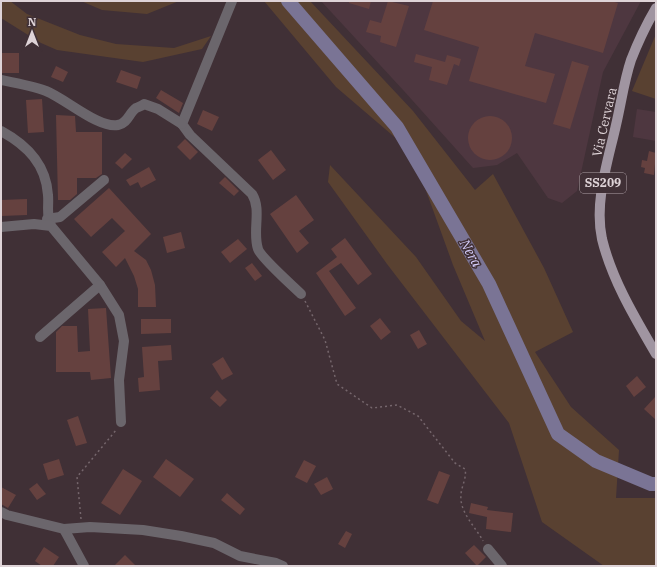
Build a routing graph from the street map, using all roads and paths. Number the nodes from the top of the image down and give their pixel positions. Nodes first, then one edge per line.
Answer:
1 (232, 1) edge
2 (656, 8) edge
3 (1, 80) edge
4 (182, 124) junction
5 (1, 131) edge
6 (104, 180) dead end
7 (49, 222) junction
8 (1, 227) edge
9 (100, 285) junction
10 (301, 294) joint
11 (40, 337) dead end
12 (656, 354) edge
13 (122, 422) joint
14 (1, 512) edge
15 (82, 528) junction
16 (64, 529) junction
17 (488, 549) joint
18 (84, 566) edge
19 (283, 566) edge
20 (502, 566) edge

1 - 4 street
2 - 12 main road, Via Cervara / SS209
3 - 4 street
4 - 10 street
5 - 7 street
6 - 7 street
7 - 8 street
7 - 9 street
9 - 11 street
9 - 13 street
10 - 17 path
13 - 15 path
14 - 16 street
15 - 16 street
15 - 19 street
16 - 18 street
17 - 20 street

